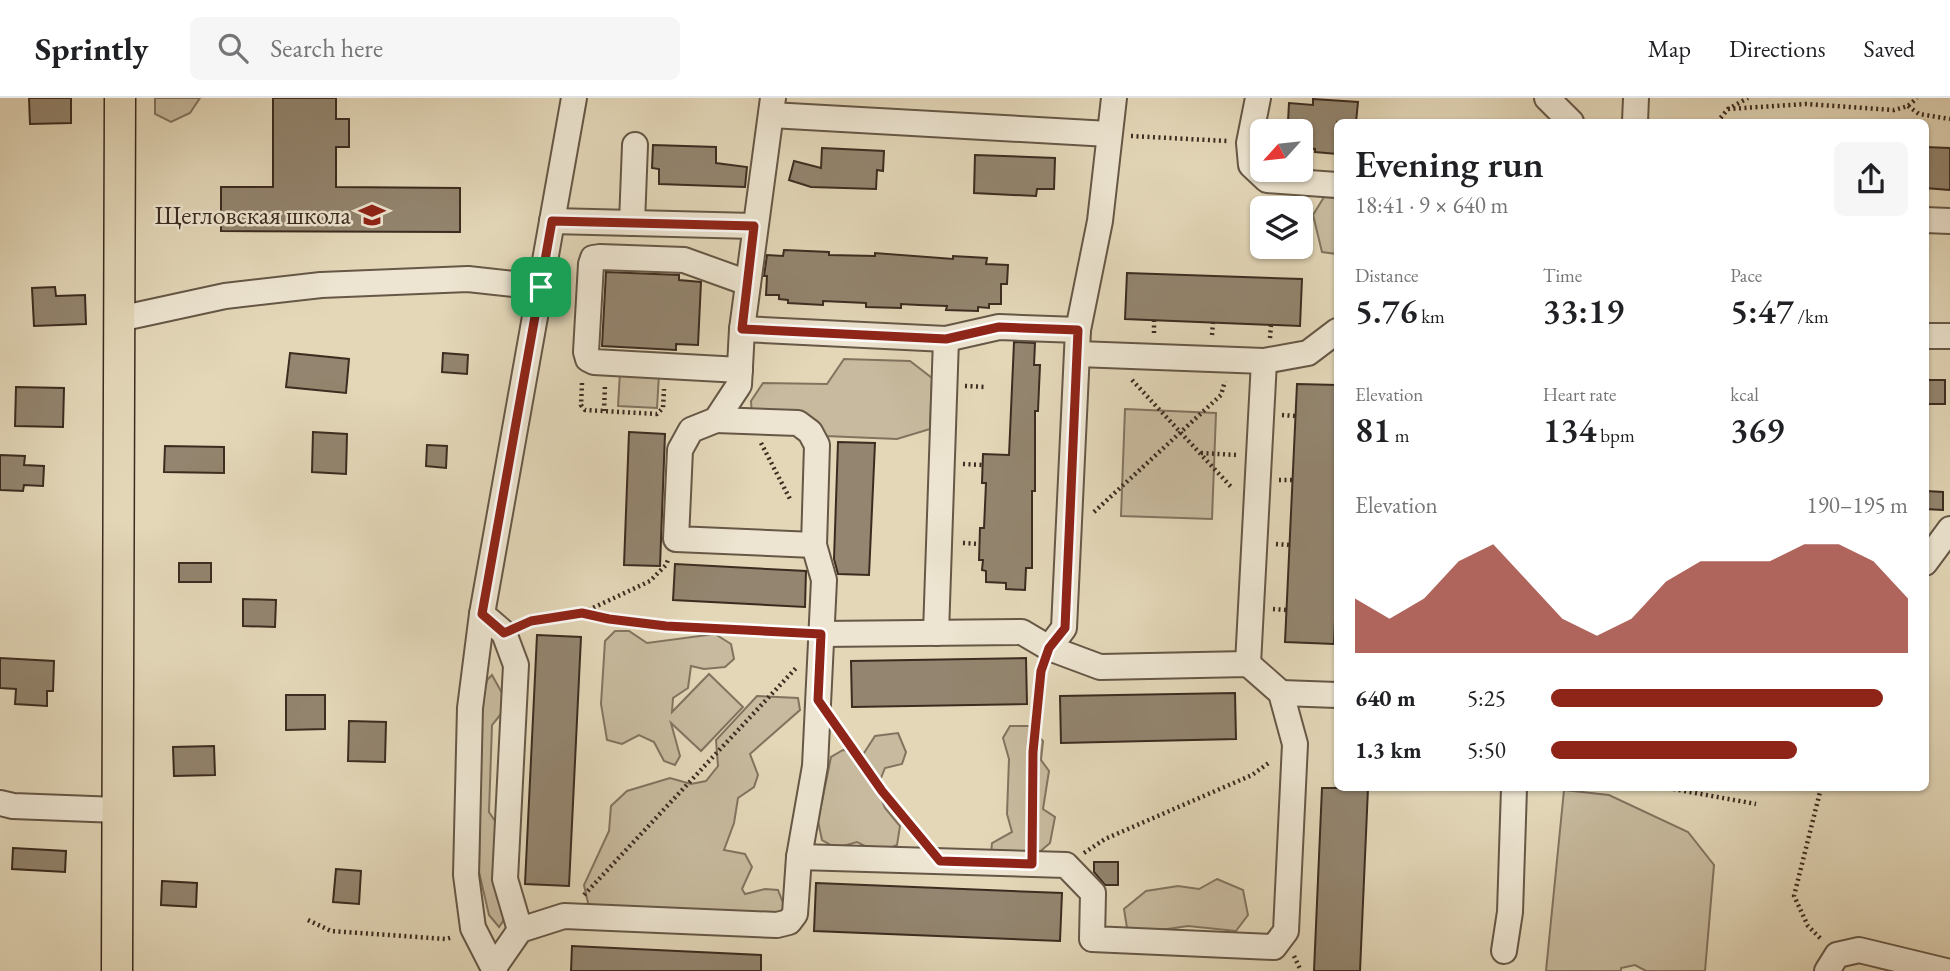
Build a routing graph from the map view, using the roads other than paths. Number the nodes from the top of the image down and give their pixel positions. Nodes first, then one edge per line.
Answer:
1 (120, 98) edge
2 (575, 98) edge
3 (1114, 98) edge
4 (1258, 98) edge
5 (1547, 98) edge
6 (1636, 98) edge
7 (772, 106) edge
8 (1568, 119) edge
9 (1635, 119) edge
10 (1109, 134) junction
11 (635, 145) dead end
12 (1334, 185) edge
13 (1929, 220) edge
14 (552, 221) junction
15 (1950, 221) edge
16 (632, 223) junction
17 (754, 226) junction
18 (748, 283) junction
19 (541, 287) junction
20 (119, 319) junction
21 (742, 329) junction
22 (1334, 333) edge
23 (1929, 335) edge
24 (1950, 336) edge
25 (946, 339) junction
26 (1078, 342) junction
27 (1264, 361) junction
28 (740, 370) junction
29 (716, 420) junction
30 (1950, 529) edge
31 (814, 545) junction
32 (1929, 558) edge
33 (482, 614) junction
34 (936, 633) junction
35 (821, 634) junction
36 (1049, 648) junction
37 (1248, 664) junction
38 (1281, 693) junction
39 (1334, 695) edge
40 (1514, 791) edge
41 (0, 803) edge
42 (118, 810) junction
43 (799, 857) junction
44 (520, 930) junction
45 (1504, 951) dead end
46 (1832, 963) edge
47 (497, 969) edge
48 (117, 971) edge
49 (1946, 971) edge

1 - 20 main road
2 - 14 street
3 - 10 street
4 - 12 street
5 - 8 street
6 - 9 street
7 - 10 street
7 - 17 street
10 - 26 street
11 - 16 street
13 - 15 street
14 - 16 street
14 - 19 street
16 - 17 street
17 - 18 street
18 - 21 street
18 - 28 street
19 - 20 street
19 - 33 street
20 - 42 main road
21 - 25 street
21 - 28 street
22 - 27 street
23 - 24 street
25 - 26 street
25 - 34 street
26 - 27 street
26 - 36 street
27 - 37 street
28 - 29 street
29 - 31 street
29 - 31 street
30 - 32 street
31 - 35 street
33 - 44 street
33 - 47 street
34 - 35 street
34 - 36 street
35 - 43 street
36 - 37 street
37 - 38 street
38 - 39 street
38 - 43 street
40 - 45 street
41 - 42 street
42 - 48 main road
43 - 44 street
44 - 47 street
46 - 49 street

